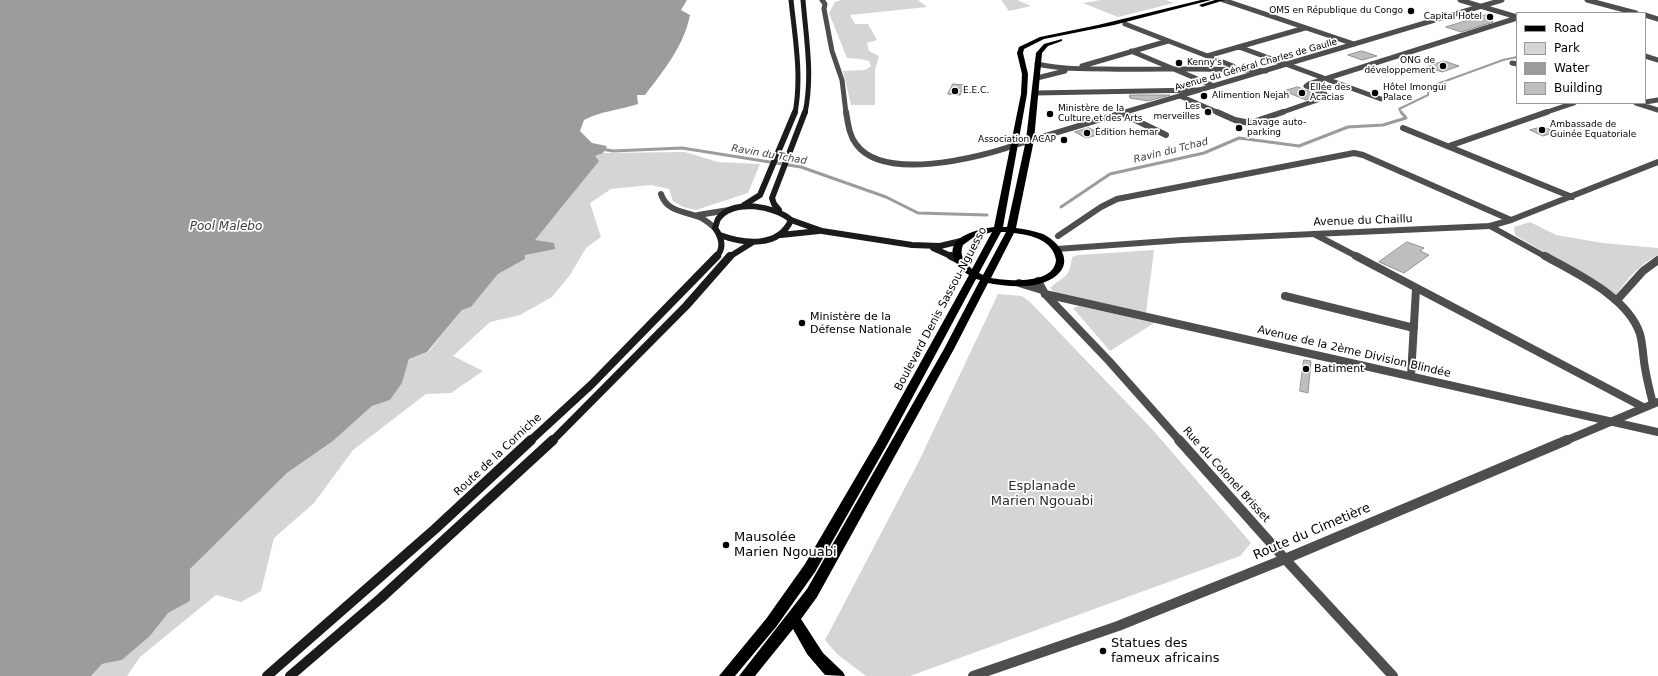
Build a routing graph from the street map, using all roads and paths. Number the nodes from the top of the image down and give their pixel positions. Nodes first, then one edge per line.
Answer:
1 (791, 0) edge
2 (803, 0) edge
3 (822, 0) edge
4 (1208, 0) edge
5 (1222, 0) edge
6 (1460, 0) edge
7 (1502, 0) edge
8 (1587, 0) edge
9 (1481, 6) junction
10 (1632, 12) edge
11 (1646, 16) edge
12 (1516, 18) edge
13 (1516, 18) edge
14 (1658, 19) edge
15 (1125, 24) junction
16 (1305, 28) junction
17 (1168, 40) junction
18 (1354, 44) junction
19 (1239, 47) junction
20 (1132, 51) junction
21 (1207, 56) junction
22 (1646, 56) edge
23 (1658, 60) edge
24 (1037, 64) junction
25 (1288, 65) junction
26 (1075, 68) junction
27 (1173, 68) junction
28 (1238, 68) junction
29 (1266, 71) junction
30 (1037, 78) junction
31 (1325, 78) junction
32 (1214, 86) junction
33 (1199, 90) junction
34 (1035, 93) junction
35 (1180, 96) junction
36 (1381, 99) dead end
37 (1658, 100) edge
38 (1646, 102) edge
39 (1571, 104) edge
40 (1639, 104) edge
41 (1658, 110) edge
42 (1123, 114) junction
43 (1403, 128) dead end
44 (1166, 135) dead end
45 (1030, 140) junction
46 (1015, 145) junction
47 (1449, 146) junction
48 (1658, 162) edge
49 (661, 194) dead end
50 (1572, 197) junction
51 (741, 207) junction
52 (729, 210) junction
53 (779, 210) junction
54 (695, 216) junction
55 (790, 220) junction
56 (1511, 220) junction
57 (1490, 226) junction
58 (998, 229) junction
59 (1011, 230) junction
60 (718, 231) junction
61 (822, 231) junction
62 (1314, 234) junction
63 (781, 235) junction
64 (1058, 236) dead end
65 (961, 241) junction
66 (754, 242) junction
67 (930, 247) junction
68 (1057, 249) junction
69 (957, 259) junction
70 (1658, 260) edge
71 (974, 274) junction
72 (986, 279) junction
73 (1038, 281) junction
74 (1019, 283) junction
75 (1416, 289) junction
76 (1043, 292) junction
77 (1285, 296) dead end
78 (1617, 300) junction
79 (1414, 328) junction
80 (1411, 376) junction
81 (1651, 405) edge
82 (1612, 422) junction
83 (1658, 432) edge
84 (1285, 559) junction
85 (794, 618) junction
86 (267, 676) edge
87 (290, 676) edge
88 (726, 676) edge
89 (746, 676) edge
90 (838, 676) edge
91 (973, 676) edge
92 (1393, 676) edge

1 - 51 main road
2 - 53 main road
3 - 46 street, Avenue du Général Charles de Gaulle
4 - 46 main road, Boulevard Denis Sassou-Nguesso
5 - 15 main road
5 - 16 street
6 - 9 street
7 - 9 street, Avenue du Général Charles de Gaulle
8 - 10 street
9 - 12 street
9 - 18 street, Avenue du Général Charles de Gaulle
11 - 14 street
13 - 31 street
15 - 17 street
15 - 24 main road
16 - 18 street
16 - 19 street
17 - 20 street
17 - 21 street
18 - 25 street, Avenue du Général Charles de Gaulle
19 - 21 street
19 - 25 street
20 - 26 street
20 - 27 street
21 - 28 street
22 - 23 street
24 - 26 street
24 - 30 main road
25 - 29 street, Avenue du Général Charles de Gaulle
25 - 31 street
26 - 27 street
26 - 30 street
27 - 28 street
27 - 32 street
28 - 29 street
29 - 32 street, Avenue du Général Charles de Gaulle
30 - 34 main road
31 - 35 street
31 - 36 street
32 - 33 street, Avenue du Général Charles de Gaulle
33 - 34 street
33 - 35 street, Avenue du Général Charles de Gaulle
34 - 45 main road
35 - 42 street, Avenue du Général Charles de Gaulle
37 - 38 street
39 - 47 street
40 - 41 street
42 - 44 street
42 - 45 street, Avenue du Général Charles de Gaulle
43 - 47 street
45 - 46 street, Avenue du Général Charles de Gaulle
45 - 59 main road
46 - 58 main road, Boulevard Denis Sassou-Nguesso
47 - 50 street
48 - 50 street, Avenue du Chaillu
49 - 54 street
50 - 56 street, Avenue du Chaillu
51 - 52 main road
51 - 53 main road
52 - 54 street
52 - 60 main road
53 - 55 main road
54 - 60 street
55 - 61 main road
55 - 63 main road
56 - 57 street, Avenue du Chaillu
56 - 64 street
57 - 62 street, Avenue du Chaillu
57 - 78 street
58 - 59 main road
58 - 65 main road
58 - 71 main road, Boulevard Denis Sassou-Nguesso
59 - 68 main road
59 - 72 main road
60 - 66 main road
60 - 86 main road, Route de la Corniche
61 - 63 main road
61 - 67 main road
62 - 68 street, Avenue du Chaillu
62 - 75 street
63 - 66 main road
65 - 67 main road
65 - 69 main road
66 - 87 main road
67 - 69 main road
68 - 73 main road
69 - 71 main road
70 - 78 street
71 - 72 main road
71 - 88 main road, Boulevard Denis Sassou-Nguesso
72 - 74 main road
72 - 85 main road
73 - 74 main road
73 - 76 street, Rue du Colonel Brisset
74 - 76 street, Rue du Colonel Brisset
75 - 79 street
75 - 81 street
76 - 80 street, Avenue de la 2ème Division Blindée
76 - 84 street, Rue du Colonel Brisset
77 - 79 street
78 - 81 street
79 - 80 street
80 - 82 street, Avenue de la 2ème Division Blindée
81 - 82 street, Route du Cimetière
82 - 83 street, Avenue de la 2ème Division Blindée
82 - 84 street, Route du Cimetière
84 - 91 street, Route du Cimetière
84 - 92 street, Rue du Colonel Brisset
85 - 89 main road
85 - 90 main road

